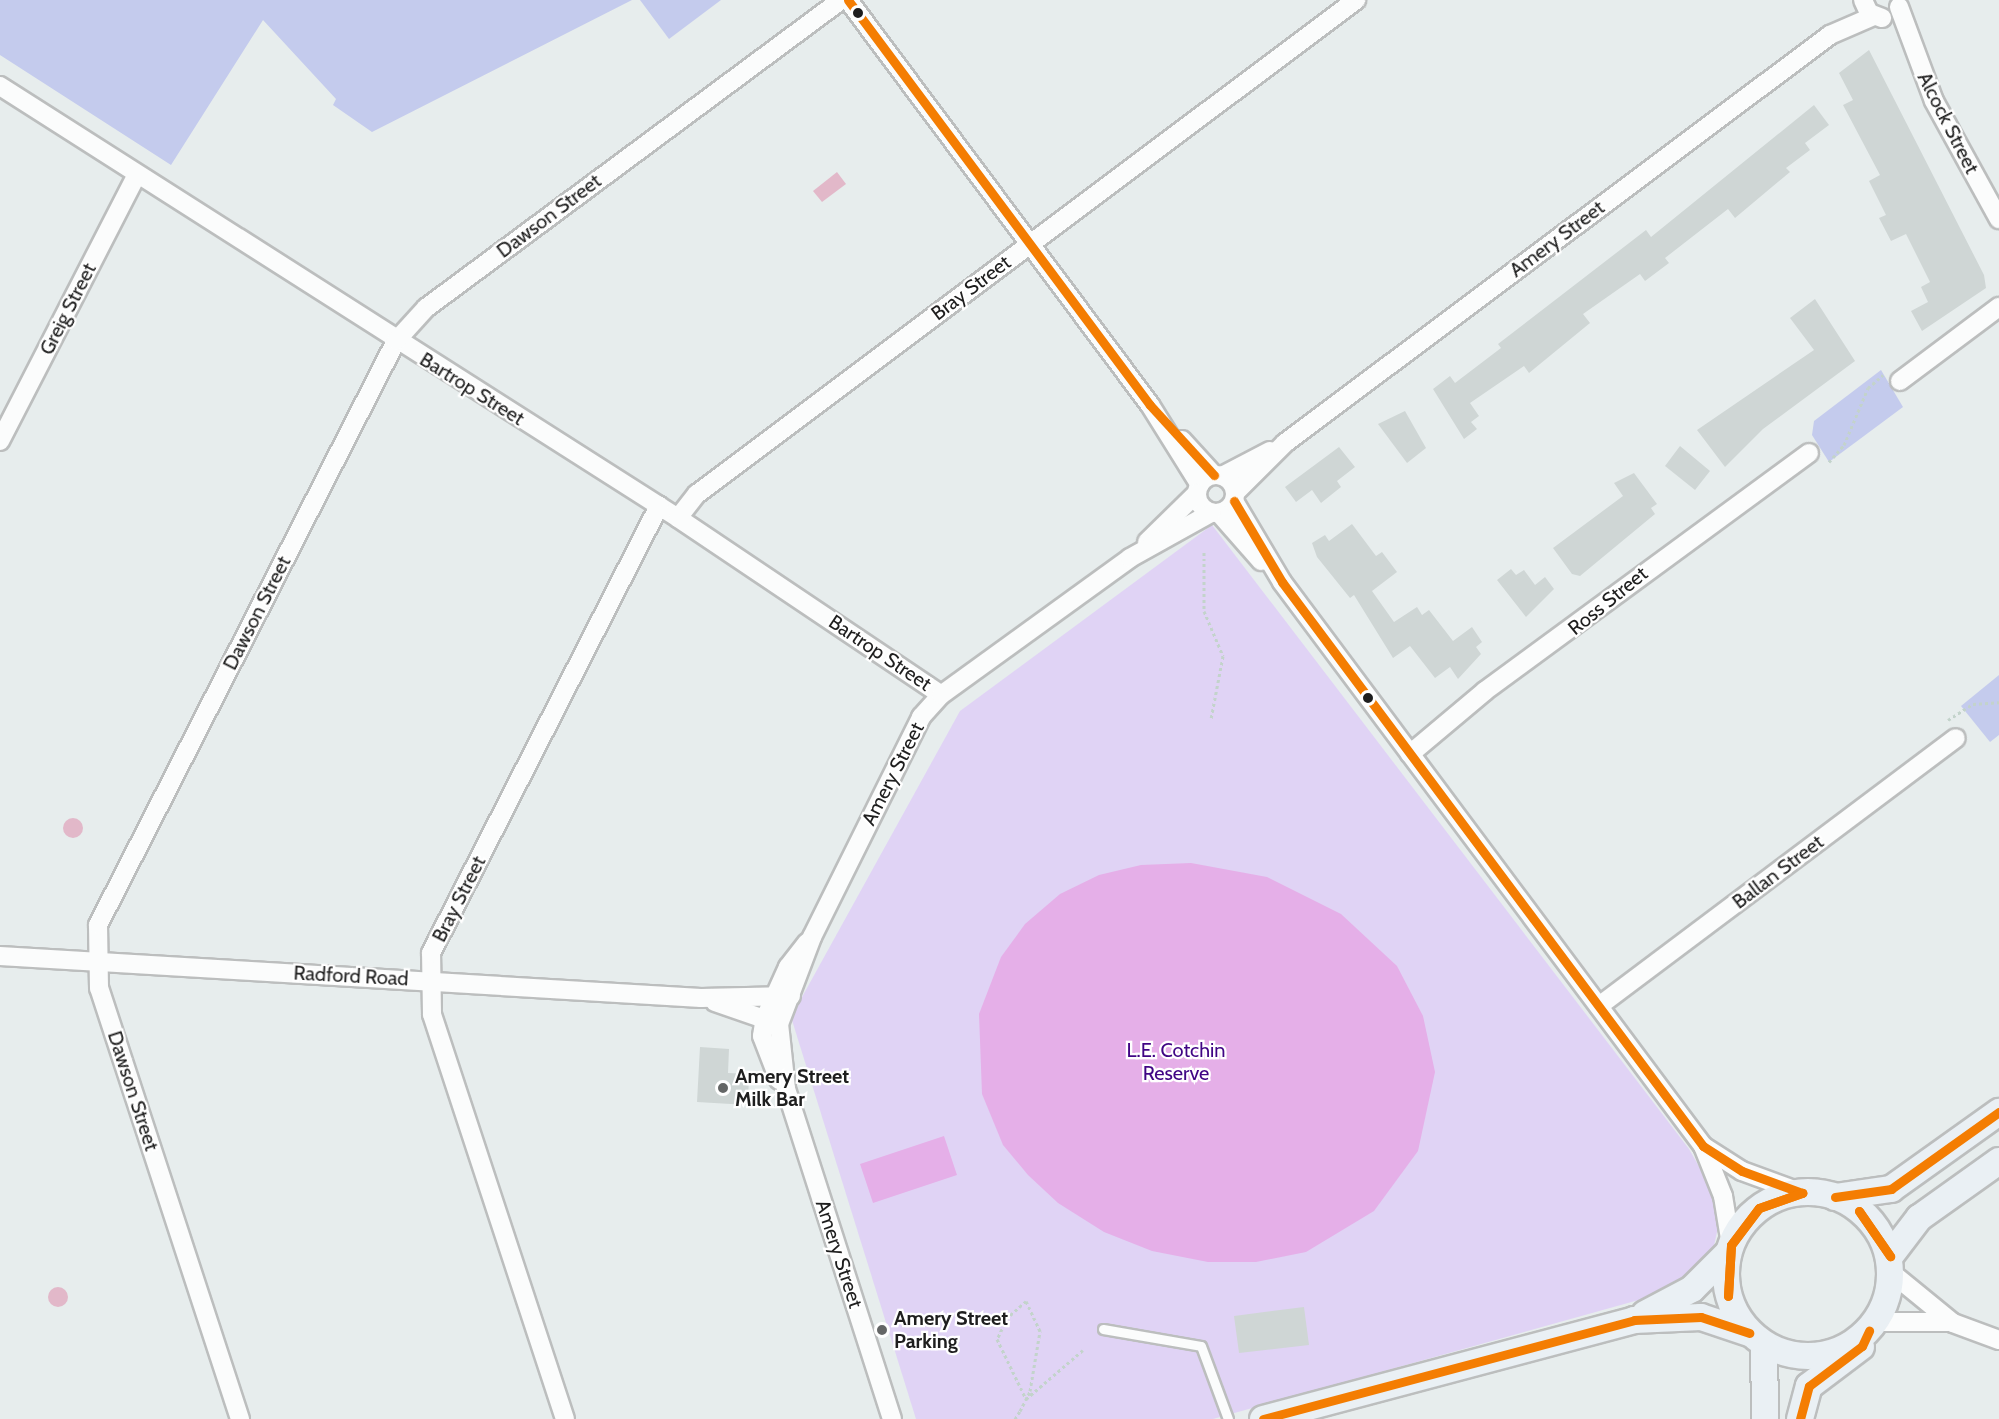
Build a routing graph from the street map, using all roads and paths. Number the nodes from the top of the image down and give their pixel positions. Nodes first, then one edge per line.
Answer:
1 (841, 0) edge
2 (848, 0) edge
3 (1356, 0) edge
4 (1862, 0) edge
5 (1900, 4) edge
6 (1878, 17) junction
7 (1830, 35) junction
8 (1915, 58) junction
9 (0, 86) edge
10 (136, 176) junction
11 (1999, 219) edge
12 (1029, 244) junction
13 (1999, 308) edge
14 (396, 341) junction
15 (1892, 377) joint
16 (0, 441) edge
17 (1284, 443) junction
18 (1809, 453) dead end
19 (1829, 462) dead end
20 (1208, 482) junction
21 (1235, 497) junction
22 (659, 506) junction
23 (1215, 513) junction
24 (678, 518) junction
25 (1204, 552) dead end
26 (1130, 558) junction
27 (1282, 582) junction
28 (941, 695) junction
29 (1999, 702) edge
30 (1211, 719) dead end
31 (1948, 720) dead end
32 (1956, 738) dead end
33 (1410, 754) junction
34 (0, 956) edge
35 (97, 963) junction
36 (433, 981) junction
37 (782, 994) junction
38 (701, 998) junction
39 (1599, 1006) junction
40 (772, 1021) junction
41 (1999, 1112) edge
42 (1703, 1146) junction
43 (1999, 1161) edge
44 (1802, 1193) junction
45 (1835, 1197) junction
46 (1730, 1249) junction
47 (1891, 1265) junction
48 (1634, 1320) junction
49 (1953, 1323) junction
50 (1874, 1326) junction
51 (1103, 1329) dead end
52 (1757, 1339) junction
53 (1999, 1340) edge
54 (1083, 1350) dead end
55 (1026, 1399) junction
56 (240, 1419) edge
57 (566, 1419) edge
58 (892, 1419) edge
59 (1016, 1419) edge
60 (1228, 1419) edge
61 (1263, 1419) edge
62 (1765, 1419) edge
63 (1800, 1419) edge

1 - 14 street, Dawson Street
2 - 12 street
3 - 12 street, Bray Street
4 - 6 street, Alcock Street
4 - 7 street, Amery Street
5 - 6 street, Amery Street
5 - 8 street, Alcock Street
6 - 7 street, Amery Street
6 - 8 street, Alcock Street
7 - 17 street, Amery Street
8 - 11 street, Alcock Street
9 - 10 street, Bartrop Street
10 - 14 street, Bartrop Street
10 - 16 street, Greig Street
12 - 20 street
12 - 24 street, Bray Street
13 - 15 street
14 - 22 street, Bartrop Street
14 - 35 street, Dawson Street
15 - 19 path
17 - 20 street, Amery Street
17 - 21 street, Amery Street
18 - 33 street, Ross Street
20 - 21 street
20 - 23 street
20 - 26 street, Amery Street
21 - 23 street, Amery Street
21 - 27 street
22 - 24 street, Bartrop Street
22 - 36 street, Bray Street
23 - 26 street, Amery Street
23 - 27 street
24 - 28 street, Bartrop Street
25 - 30 path
26 - 28 street, Amery Street
27 - 33 street
28 - 37 street, Amery Street
29 - 31 path
32 - 39 street, Ballan Street
33 - 39 street
34 - 35 street, Radford Road
35 - 36 street, Radford Road
35 - 56 street, Dawson Street
36 - 38 street, Radford Road
36 - 57 street, Bray Street
37 - 38 street, Radford Road
37 - 40 street, Amery Street
38 - 40 street, Radford Road
39 - 42 street
40 - 58 street, Amery Street
41 - 45 street
42 - 44 street
42 - 46 street
43 - 47 street
44 - 45 street
44 - 46 street
45 - 47 street
46 - 48 street
46 - 52 street
47 - 49 street
47 - 50 street
48 - 52 street
48 - 61 street
49 - 50 street
49 - 53 street
50 - 52 street
50 - 63 street
51 - 60 lane
52 - 62 street
54 - 55 path
55 - 55 path
55 - 59 path

